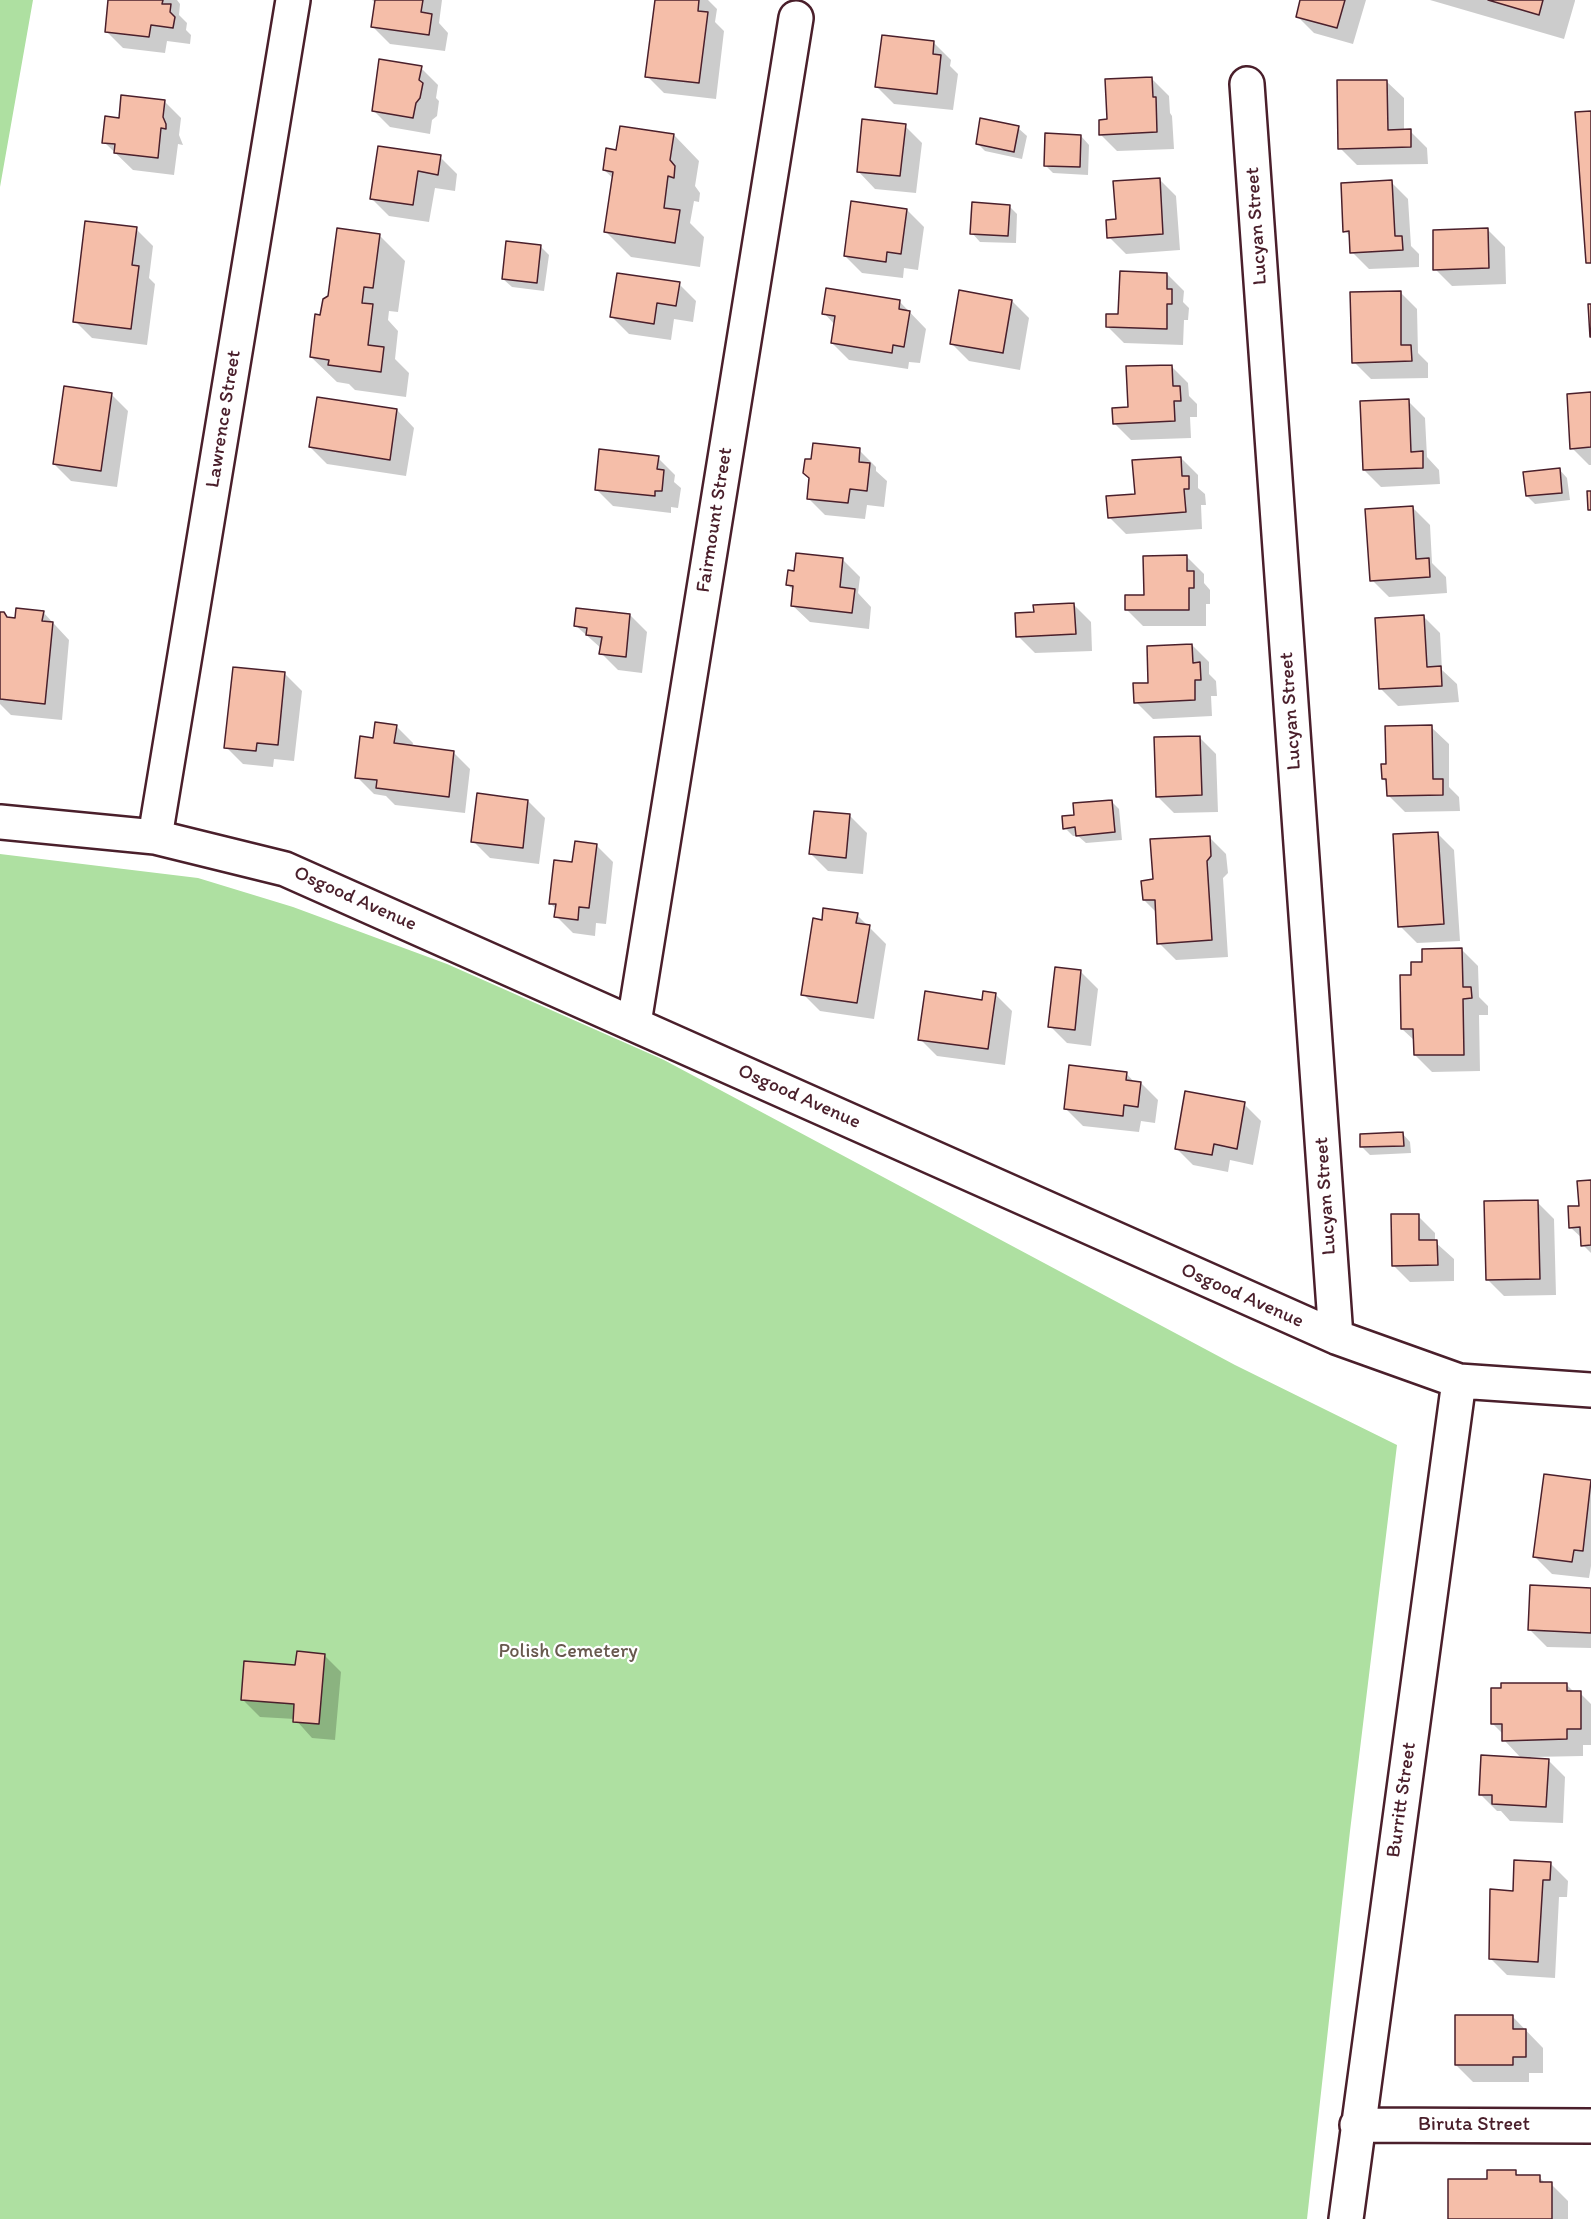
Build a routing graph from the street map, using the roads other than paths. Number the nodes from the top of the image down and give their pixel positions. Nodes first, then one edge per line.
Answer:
1 (293, 0) edge
2 (796, 18) dead end
3 (1247, 84) dead end
4 (0, 822) edge
5 (155, 837) junction
6 (634, 1023) junction
7 (1336, 1337) junction
8 (1459, 1381) junction
9 (1591, 1390) edge
10 (1357, 2125) junction
11 (1591, 2126) edge
12 (1346, 2219) edge

1 - 5 street, Lawrence Street
2 - 6 street, Fairmount Street
3 - 7 street, Lucyan Street
4 - 5 street, Osgood Avenue
5 - 6 street, Osgood Avenue
6 - 7 street, Osgood Avenue
7 - 8 street, Osgood Avenue
8 - 9 street, Osgood Avenue
8 - 10 street, Burritt Street
10 - 11 street, Biruta Street
10 - 12 street, Burritt Street

